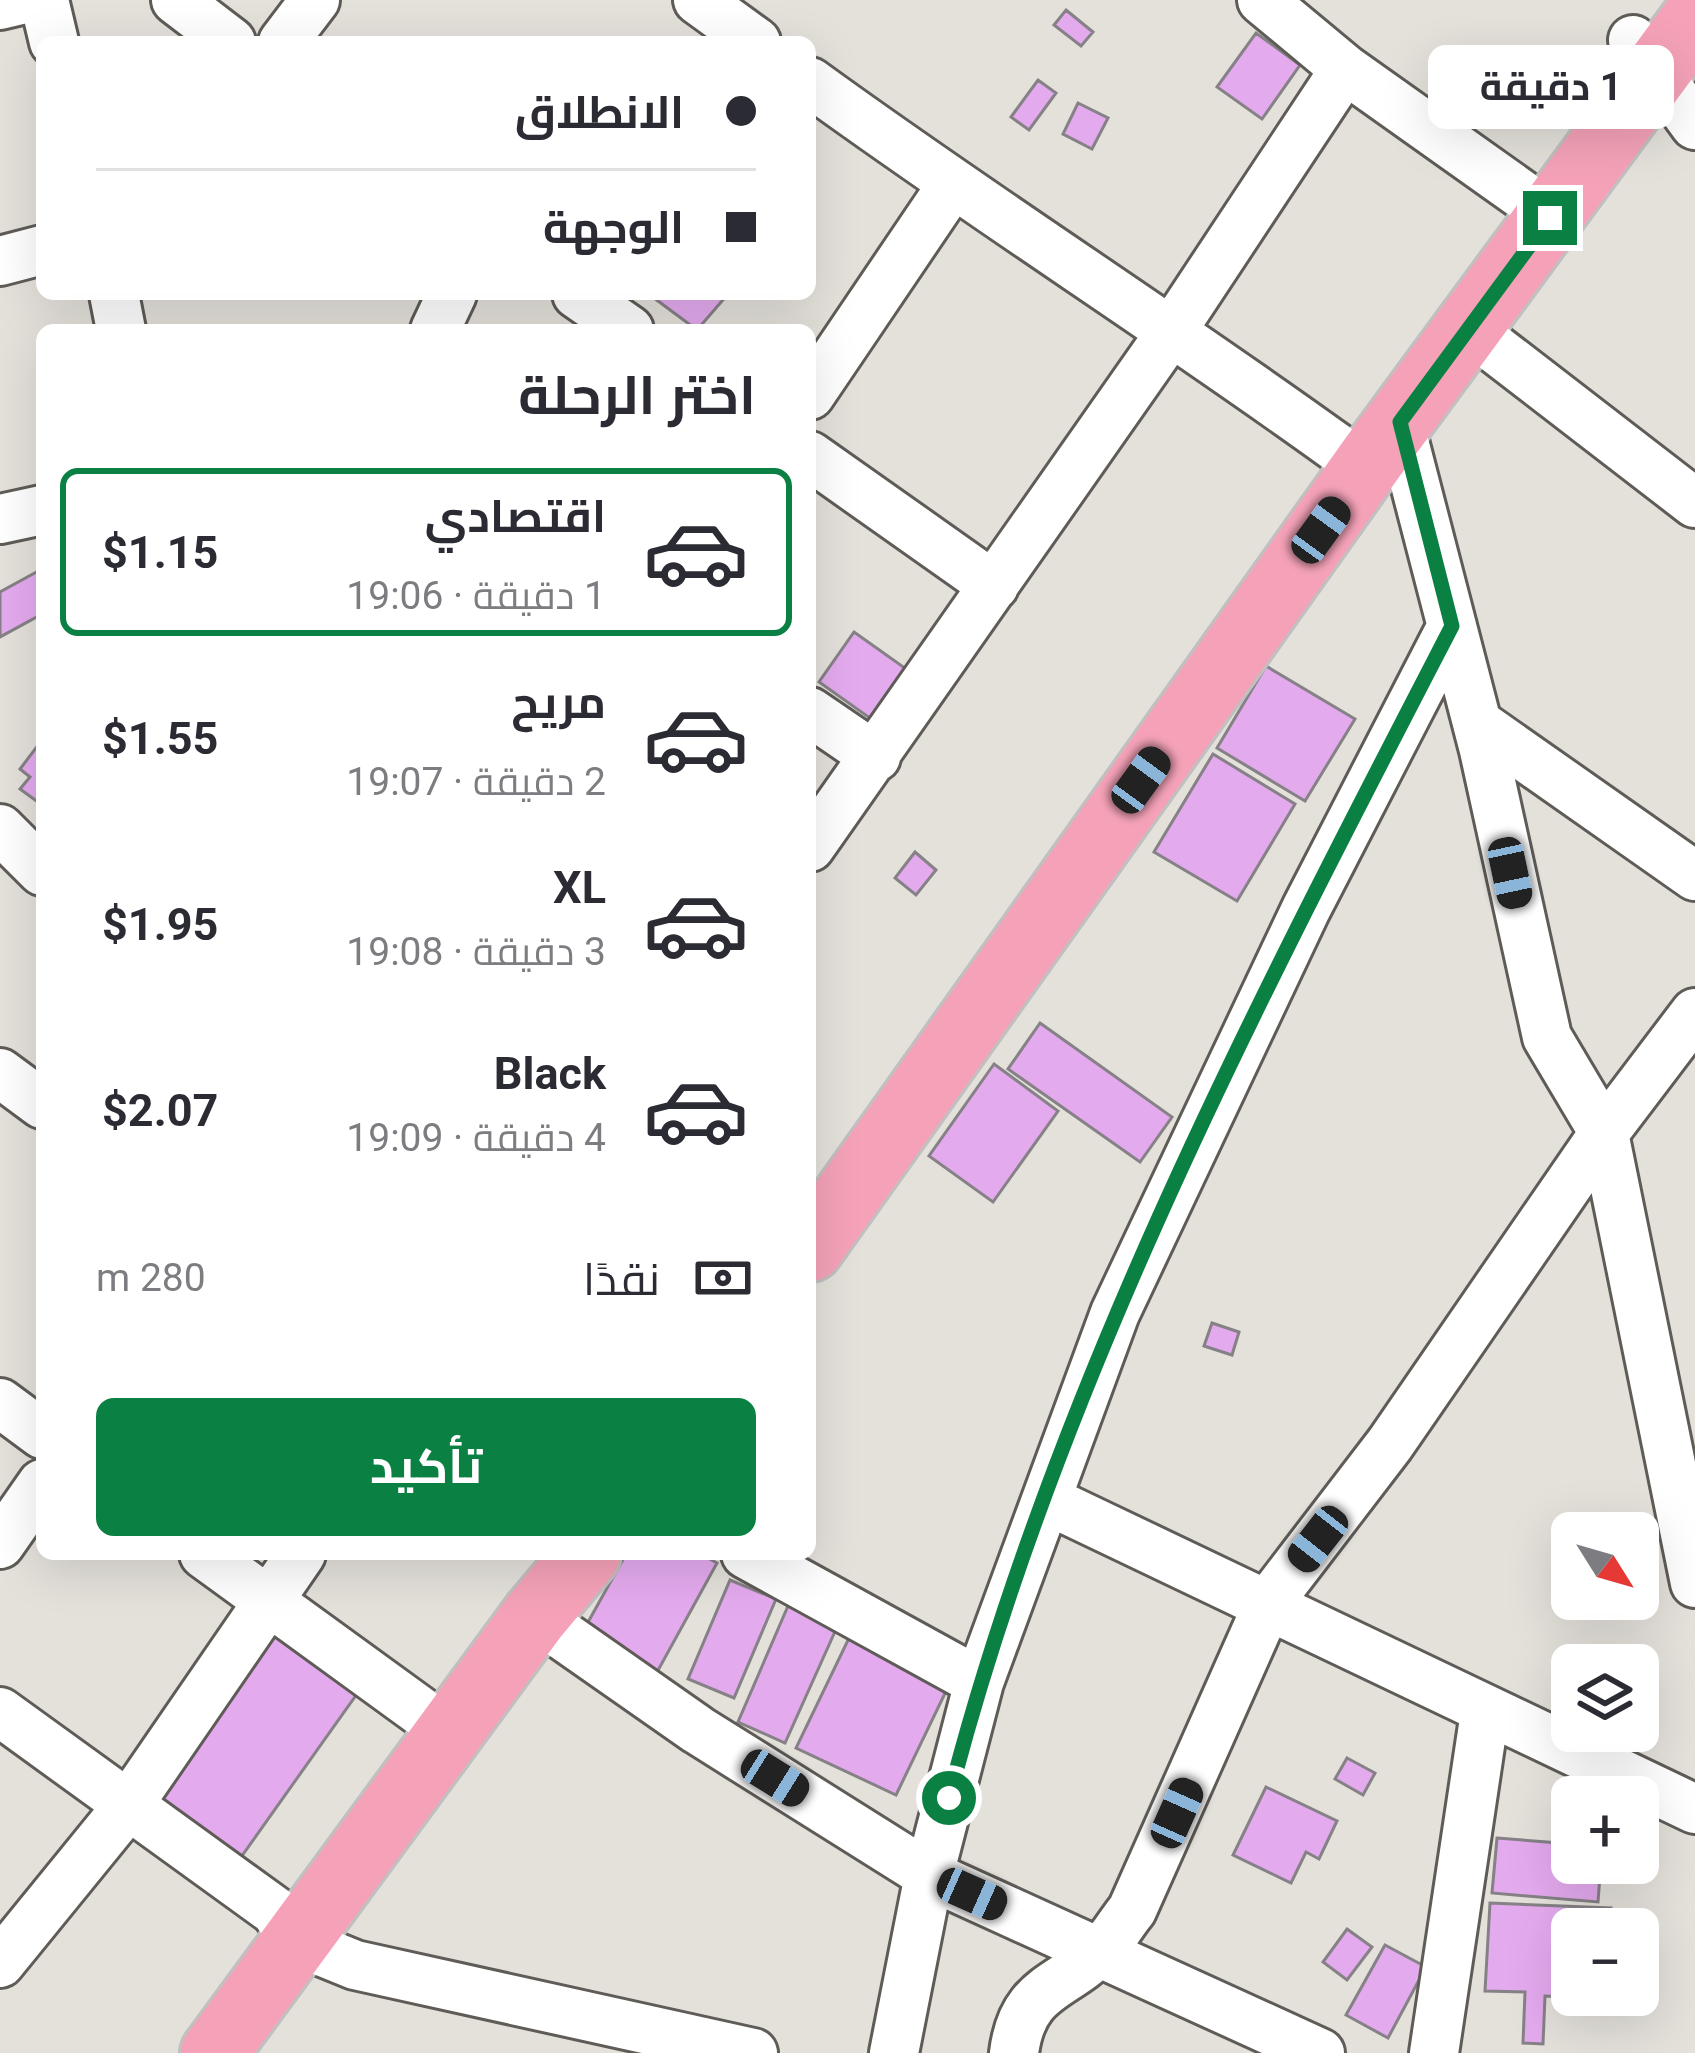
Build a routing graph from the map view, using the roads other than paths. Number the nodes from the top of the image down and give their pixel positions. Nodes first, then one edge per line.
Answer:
1 (21, 0) edge
2 (44, 0) edge
3 (316, 0) edge
4 (698, 0) edge
5 (0, 5) edge
6 (1288, 7) edge
7 (1695, 19) edge
8 (53, 36) edge
9 (289, 36) edge
10 (748, 36) edge
11 (1651, 37) edge
12 (1345, 69) junction
13 (816, 86) edge
14 (1695, 125) edge
15 (952, 185) junction
16 (1521, 194) junction
17 (36, 252) edge
18 (0, 261) edge
19 (586, 300) edge
20 (620, 324) edge
21 (1468, 328) junction
22 (1173, 329) junction
23 (816, 386) edge
24 (1400, 422) junction
25 (1336, 448) junction
26 (816, 460) edge
27 (1695, 503) edge
28 (36, 511) edge
29 (0, 519) edge
30 (994, 586) junction
31 (1452, 626) junction
32 (816, 716) edge
33 (1477, 723) junction
34 (876, 757) junction
35 (0, 829) edge
36 (816, 839) edge
37 (36, 865) edge
38 (1695, 876) edge
39 (1695, 1013) edge
40 (0, 1073) edge
41 (36, 1100) edge
42 (1604, 1133) junction
43 (816, 1161) edge
44 (816, 1240) edge
45 (0, 1403) edge
46 (36, 1430) edge
47 (36, 1493) edge
48 (1047, 1500) junction
49 (0, 1544) edge
50 (212, 1560) edge
51 (297, 1560) edge
52 (577, 1560) edge
53 (757, 1560) edge
54 (1695, 1583) edge
55 (534, 1585) edge
56 (267, 1601) junction
57 (1269, 1602) junction
58 (979, 1682) junction
59 (420, 1711) junction
60 (0, 1712) edge
61 (1485, 1712) junction
62 (127, 1807) junction
63 (1695, 1809) edge
64 (928, 1875) junction
65 (285, 1926) junction
66 (1101, 1951) junction
67 (0, 1963) edge
68 (1002, 2051) edge
69 (171, 2053) edge
70 (214, 2053) edge
71 (753, 2053) edge
72 (894, 2053) edge
73 (1320, 2053) edge
74 (1434, 2053) edge

1 - 5 street
2 - 8 street
3 - 9 street
4 - 10 street
6 - 12 street
7 - 11 main road
11 - 14 street
11 - 16 main road
11 - 21 main road
12 - 16 street
12 - 22 street
13 - 15 street
15 - 22 street
15 - 23 street
16 - 25 main road
17 - 18 street
19 - 20 street
21 - 24 main road
21 - 27 street
22 - 25 street
22 - 30 street
24 - 31 street
24 - 44 main road
25 - 43 main road
26 - 30 street
28 - 29 street
30 - 34 street
31 - 33 street
31 - 48 street
32 - 34 street
33 - 38 street
33 - 42 street
34 - 36 street
35 - 37 street
39 - 42 street
40 - 41 street
42 - 54 street
42 - 57 street
45 - 46 street
47 - 49 street
48 - 57 street
48 - 58 street
50 - 56 street
51 - 56 street
52 - 55 main road
53 - 58 street
55 - 59 main road
55 - 64 street
55 - 65 main road
56 - 59 street
56 - 62 street
57 - 61 street
57 - 66 street
58 - 64 street
59 - 65 main road
60 - 62 street
61 - 63 street
61 - 74 street
62 - 65 street
62 - 67 street
64 - 66 street
64 - 72 street
65 - 69 main road
65 - 70 main road
65 - 71 street
66 - 68 street
66 - 73 street

